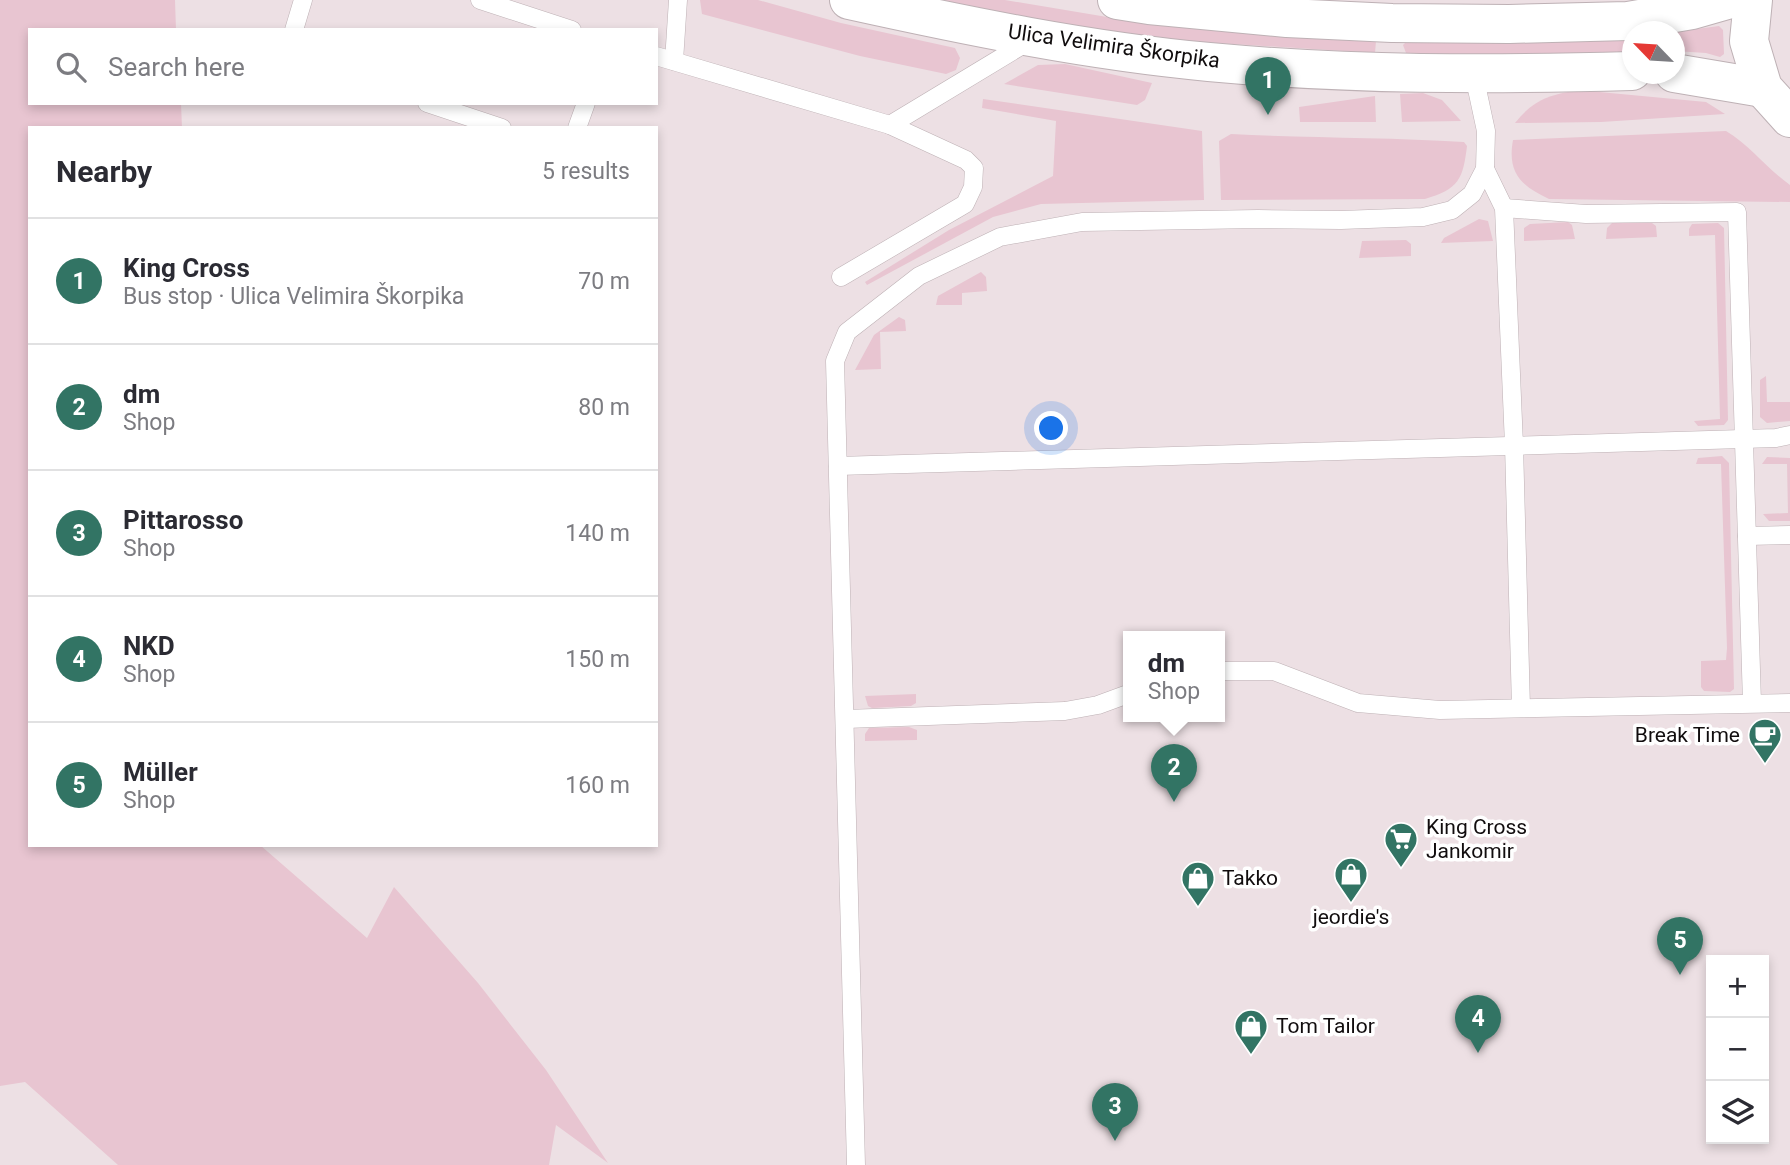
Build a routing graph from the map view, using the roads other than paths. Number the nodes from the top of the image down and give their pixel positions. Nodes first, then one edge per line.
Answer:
1 (303, 0) edge
2 (480, 0) edge
3 (678, 0) edge
4 (849, 0) edge
5 (1117, 0) edge
6 (1727, 0) edge
7 (1752, 0) edge
8 (295, 28) edge
9 (566, 28) edge
10 (1037, 36) junction
11 (658, 57) edge
12 (674, 61) junction
13 (1622, 71) edge
14 (1685, 74) edge
15 (1474, 75) junction
16 (1763, 88) junction
17 (432, 105) edge
18 (585, 105) edge
19 (1790, 118) edge
20 (890, 125) junction
21 (496, 126) edge
22 (579, 126) edge
23 (1485, 169) junction
24 (1504, 208) junction
25 (841, 277) dead end
26 (1744, 438) junction
27 (1785, 438) edge
28 (1514, 445) junction
29 (838, 466) junction
30 (1790, 535) edge
31 (1747, 536) junction
32 (1225, 671) edge
33 (1123, 696) edge
34 (1752, 703) junction
35 (1790, 703) edge
36 (1521, 708) junction
37 (846, 719) junction
38 (856, 1165) edge

1 - 8 lane
2 - 9 lane
3 - 12 lane
4 - 10 main road, Ulica Velimira Škorpika
5 - 6 main road
7 - 16 main road
10 - 15 main road, Ulica Velimira Škorpika
10 - 20 lane
11 - 12 lane
12 - 20 lane
13 - 15 main road, Ulica Velimira Škorpika
14 - 16 main road
15 - 23 lane
16 - 19 main road
17 - 21 lane
18 - 22 lane
20 - 25 lane
23 - 24 lane
23 - 29 lane
24 - 26 lane
24 - 28 lane
26 - 27 lane
26 - 28 lane
26 - 31 lane
28 - 29 lane
28 - 36 lane
29 - 37 lane
30 - 31 lane
31 - 34 lane
32 - 36 lane
33 - 37 lane
34 - 35 lane
34 - 36 lane
37 - 38 lane

